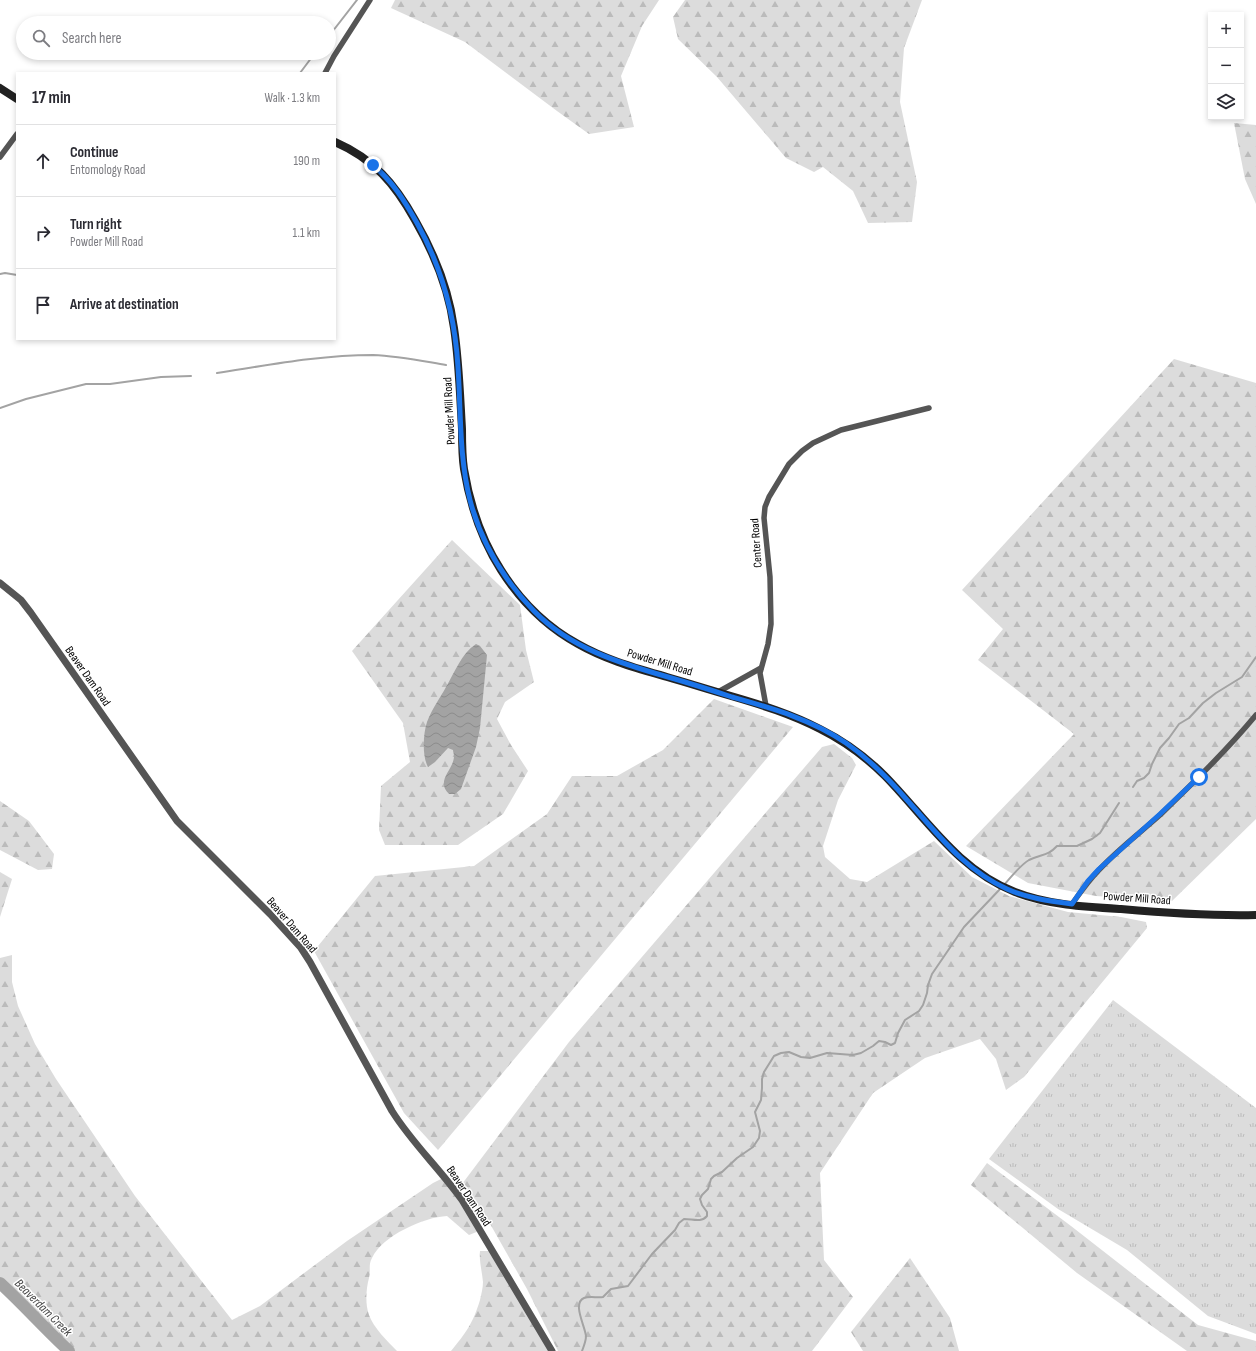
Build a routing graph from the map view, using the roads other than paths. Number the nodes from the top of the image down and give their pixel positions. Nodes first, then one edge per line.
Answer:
1 (370, 0) edge
2 (336, 53) edge
3 (332, 60) edge
4 (326, 72) edge
5 (0, 88) edge
6 (16, 98) edge
7 (16, 135) edge
8 (336, 142) edge
9 (0, 157) edge
10 (929, 408) dead end
11 (0, 583) edge
12 (761, 668) junction
13 (718, 692) junction
14 (766, 706) junction
15 (1256, 715) edge
16 (1072, 904) junction
17 (1256, 915) edge
18 (552, 1351) edge

1 - 2 street
3 - 4 street
5 - 6 main road
7 - 9 street
8 - 13 main road, Powder Mill Road
10 - 12 street, Center Road
11 - 18 street, Beaver Dam Road
12 - 13 street
12 - 14 street, Center Road
13 - 14 main road, Powder Mill Road
14 - 16 main road, Powder Mill Road
15 - 16 street
16 - 17 main road, Powder Mill Road

